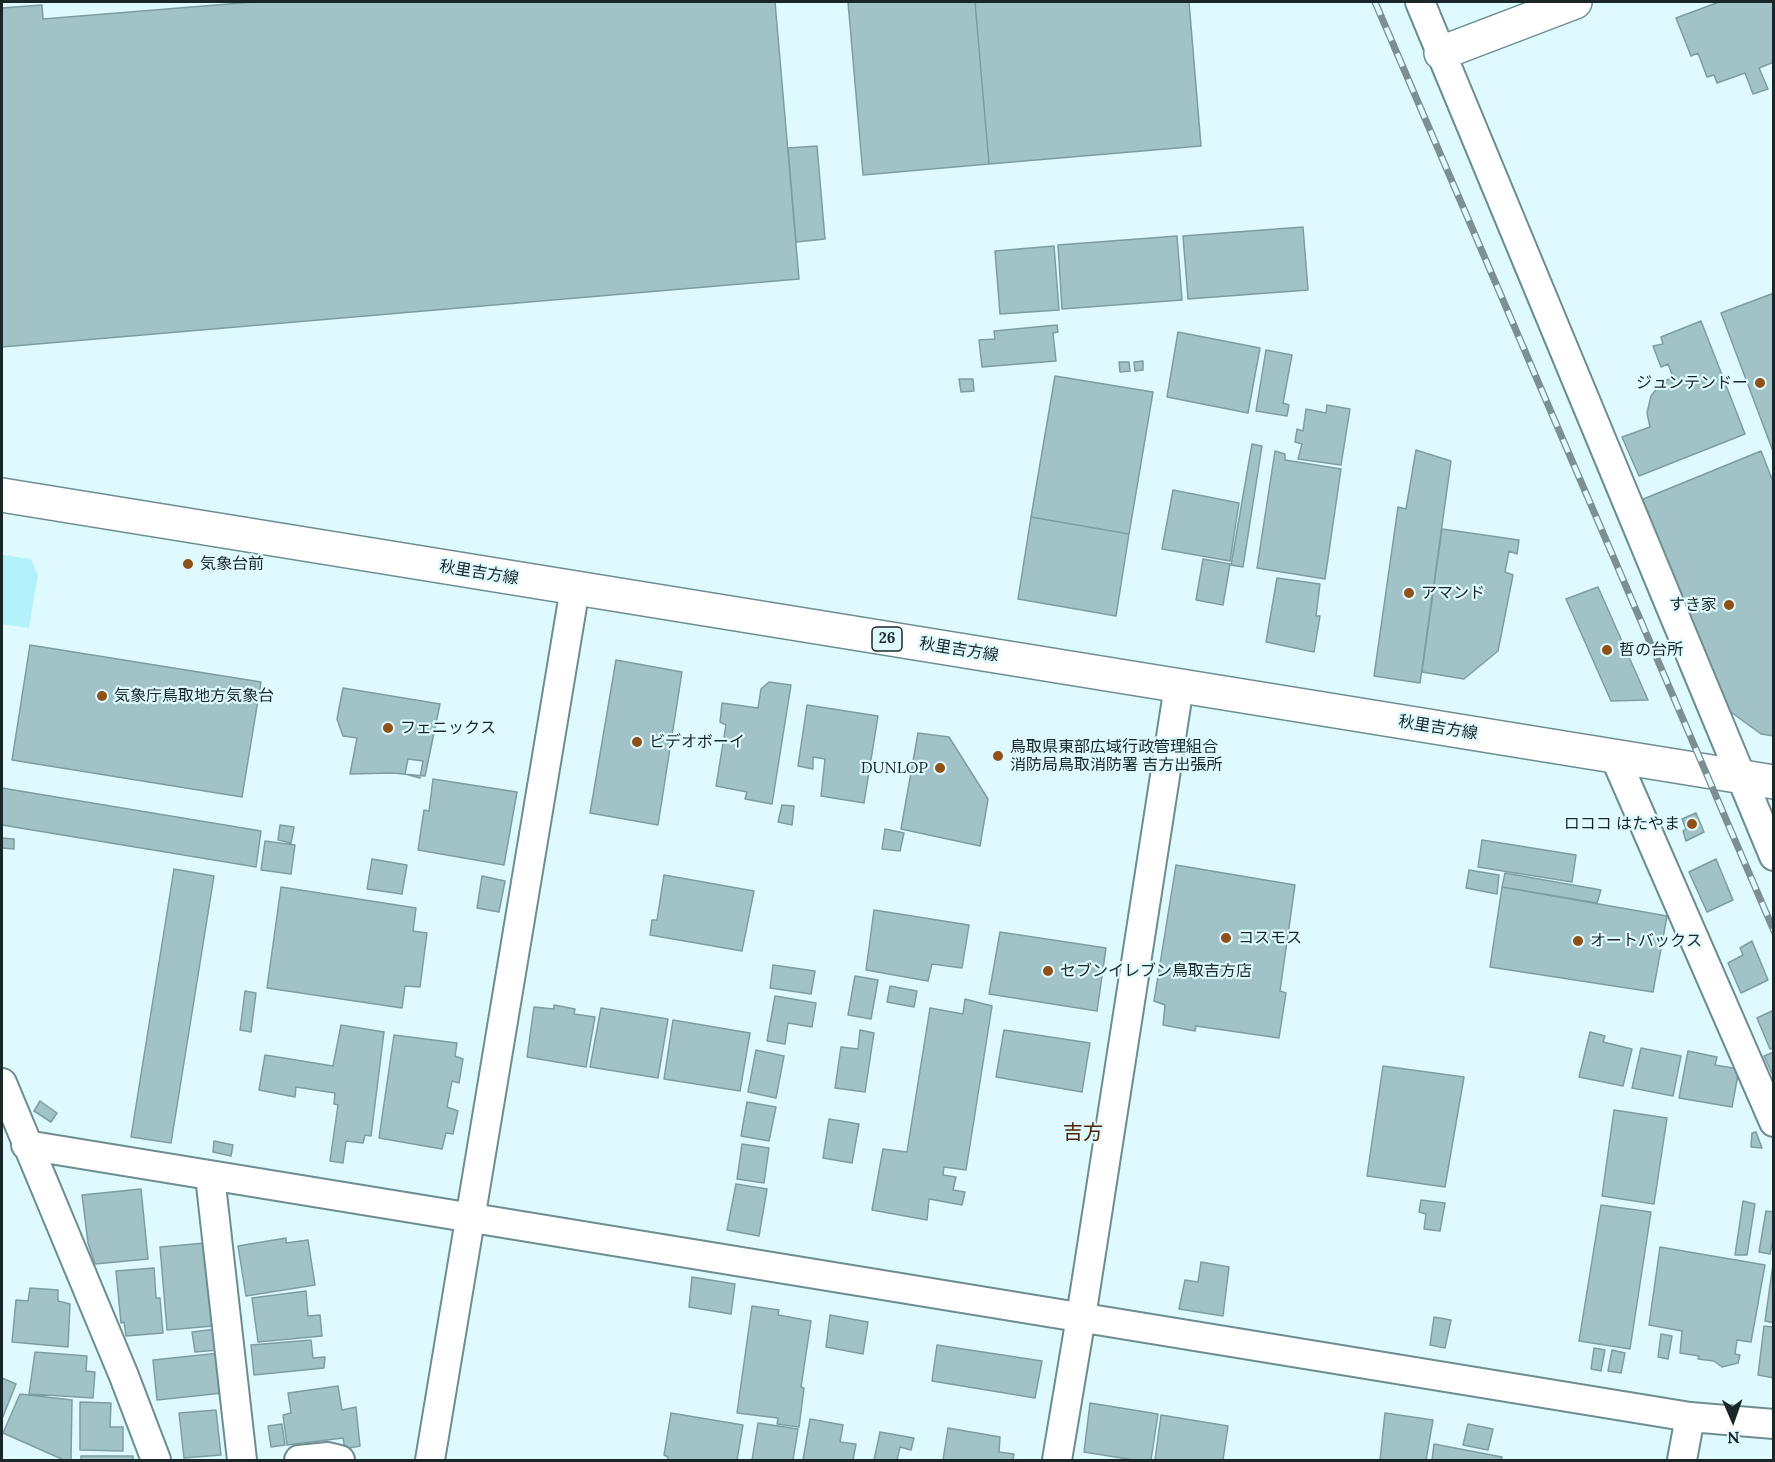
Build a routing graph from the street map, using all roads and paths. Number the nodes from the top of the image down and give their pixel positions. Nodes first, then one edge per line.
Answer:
1 (1420, 2) edge
2 (1575, 2) edge
3 (1442, 53) junction
4 (2, 495) edge
5 (575, 588) junction
6 (1179, 686) junction
7 (1615, 757) junction
8 (1739, 777) junction
9 (1773, 782) edge
10 (1773, 856) edge
11 (2, 1083) edge
12 (1773, 1122) edge
13 (26, 1145) junction
14 (210, 1176) junction
15 (471, 1219) junction
16 (1081, 1317) junction
17 (1690, 1417) junction
18 (1773, 1424) edge
19 (156, 1461) edge
20 (242, 1461) edge
21 (299, 1461) edge
22 (340, 1461) edge
23 (430, 1461) edge
24 (1057, 1461) edge
25 (1682, 1461) edge

1 - 3 street
2 - 3 main road
3 - 8 street
4 - 5 main road, 秋里吉方線 / 26
5 - 6 main road, 秋里吉方線 / 26
5 - 15 street
6 - 7 main road, 秋里吉方線 / 26
6 - 16 street
7 - 8 main road, 秋里吉方線 / 26
7 - 12 street
8 - 9 main road, 秋里吉方線 / 26
8 - 10 street
11 - 13 street
13 - 14 street
13 - 19 street
14 - 15 street
14 - 20 street
15 - 16 street
15 - 23 street
16 - 17 street
16 - 24 street
17 - 18 street
17 - 25 street
21 - 22 street

